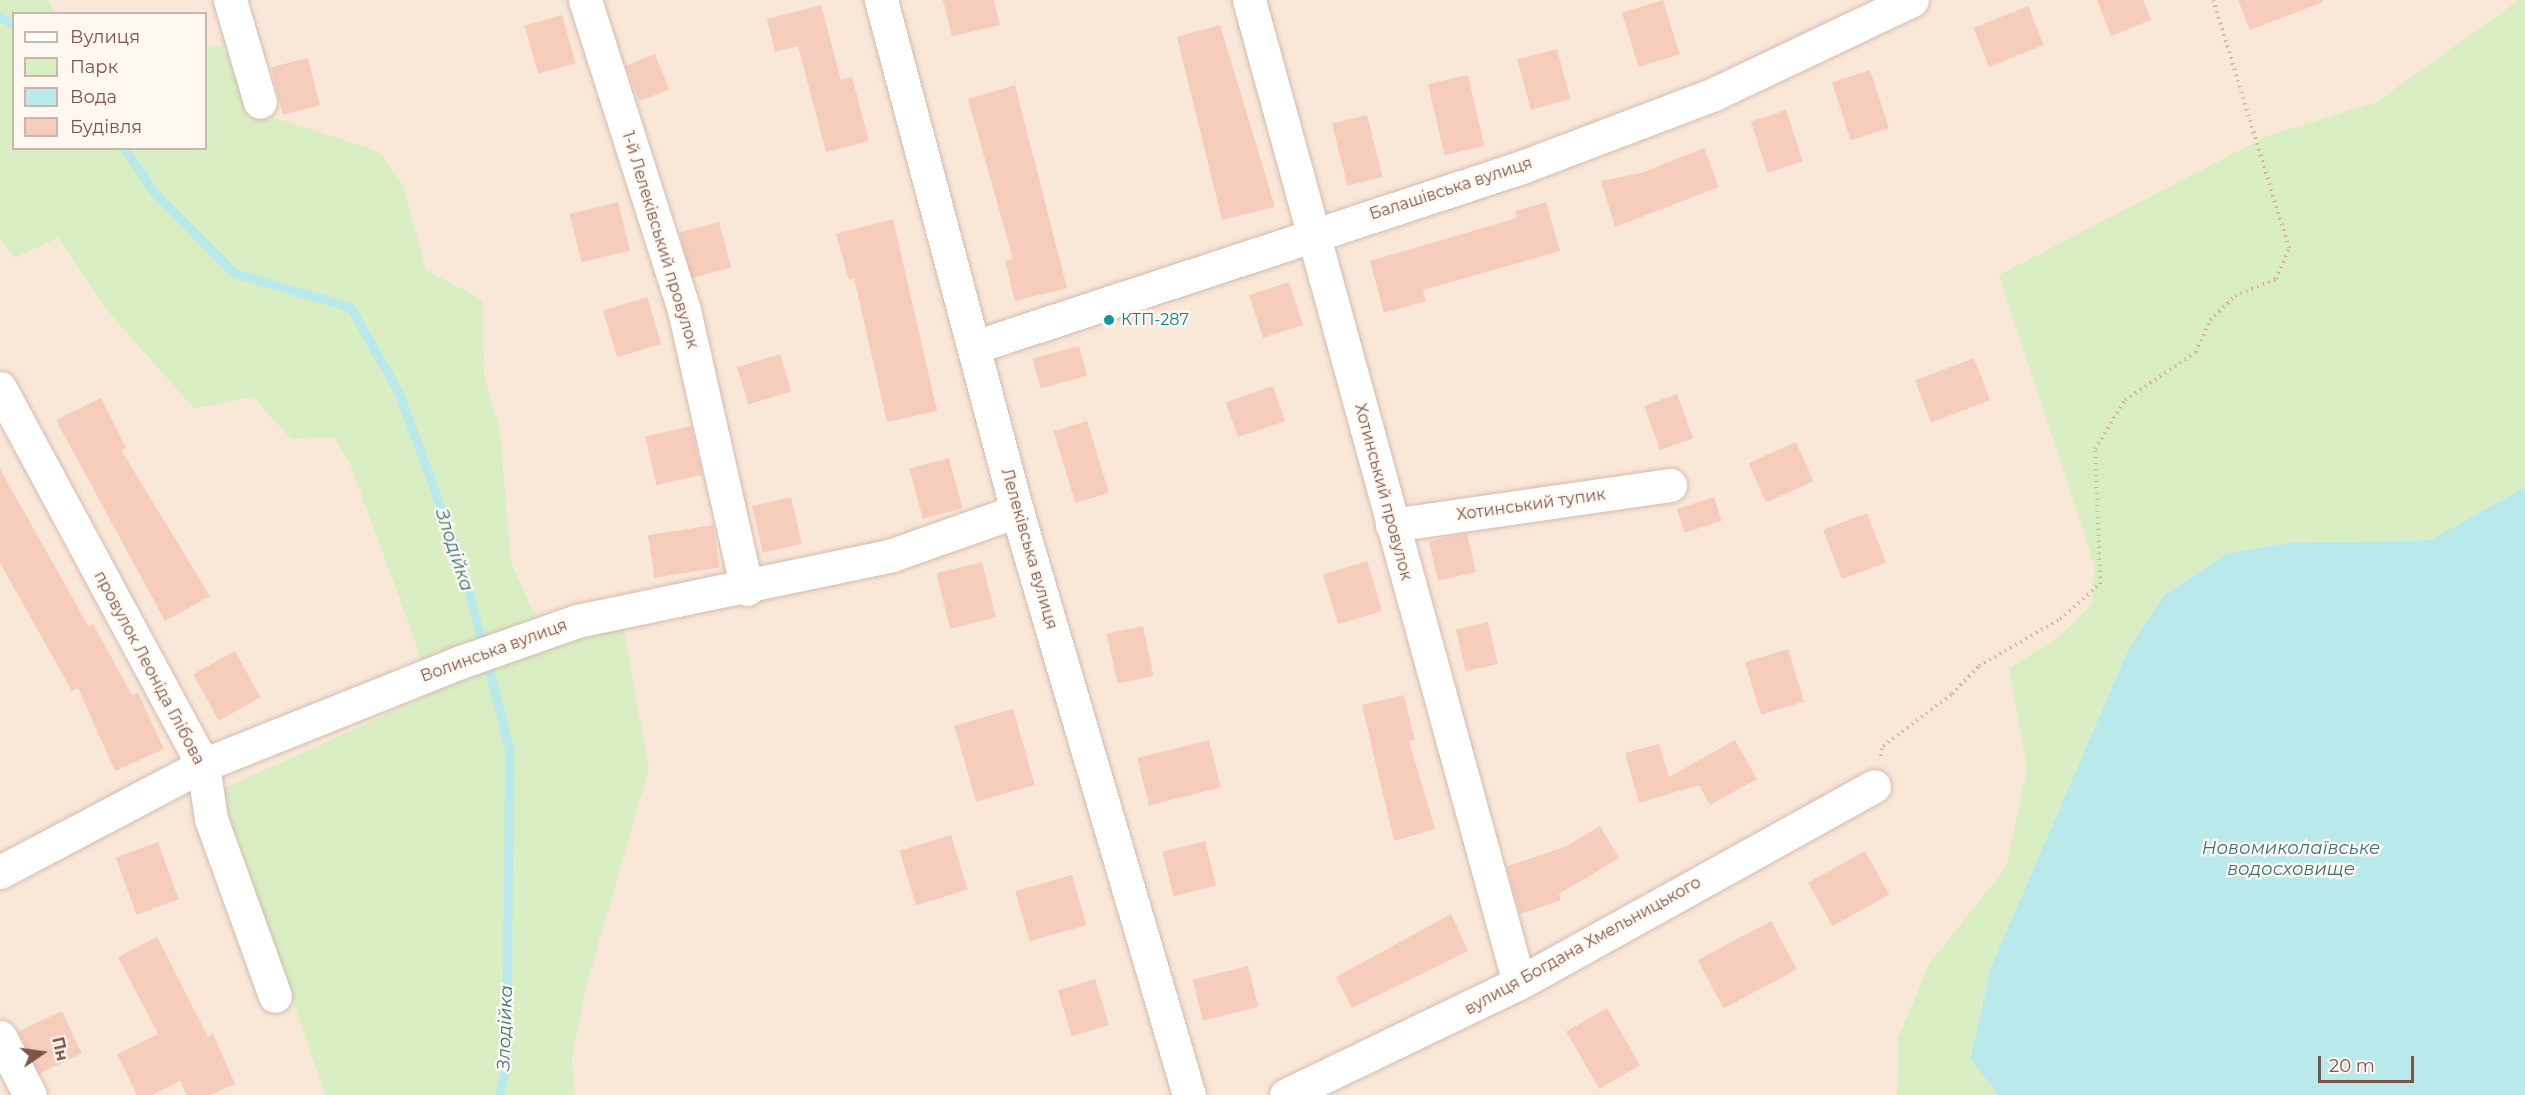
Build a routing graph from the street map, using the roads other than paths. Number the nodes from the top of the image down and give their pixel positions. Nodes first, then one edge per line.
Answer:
1 (230, 0) edge
2 (585, 0) edge
3 (881, 0) edge
4 (1249, 0) edge
5 (1912, 0) edge
6 (260, 102) dead end
7 (1311, 233) junction
8 (977, 346) junction
9 (0, 388) edge
10 (1670, 485) dead end
11 (1017, 511) junction
12 (1392, 525) junction
13 (747, 589) junction
14 (203, 765) junction
15 (1874, 786) road end
16 (0, 872) edge
17 (1519, 983) junction
18 (275, 996) dead end
19 (0, 1038) edge
20 (30, 1095) edge
21 (1189, 1095) edge
22 (1286, 1095) edge

1 - 6 street
2 - 13 street, 1-й Лелеківський провулок
3 - 8 street, Лелеківська вулиця
4 - 7 street, Хотинський провулок
5 - 7 street, Балашівська вулиця
7 - 8 street, Балашівська вулиця
7 - 12 street, Хотинський провулок
8 - 11 street, Лелеківська вулиця
9 - 14 street, провулок Леоніда Глібова
10 - 12 street, Хотинський тупик
11 - 13 street, Волинська вулиця
11 - 21 street, Лелеківська вулиця
12 - 17 street, Хотинський провулок
13 - 14 street, Волинська вулиця
14 - 16 street, Волинська вулиця
14 - 18 street, провулок Леоніда Глібова
15 - 17 street, вулиця Богдана Хмельницького
17 - 22 street, вулиця Богдана Хмельницького
19 - 20 street

